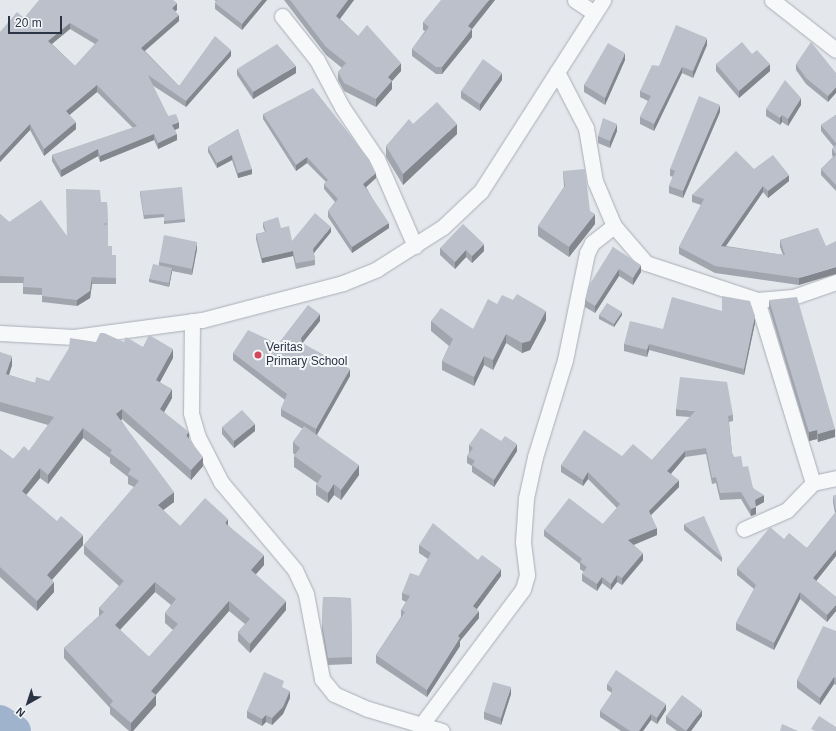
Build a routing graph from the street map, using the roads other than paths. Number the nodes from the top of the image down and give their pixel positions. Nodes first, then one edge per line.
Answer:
1 (574, 0) edge
2 (603, 0) edge
3 (772, 0) edge
4 (594, 13) junction
5 (282, 16) dead end
6 (836, 50) edge
7 (557, 72) junction
8 (614, 226) junction
9 (414, 246) junction
10 (836, 282) edge
11 (757, 300) junction
12 (192, 321) junction
13 (0, 333) edge
14 (836, 478) edge
15 (812, 483) junction
16 (744, 529) dead end
17 (422, 724) junction
18 (442, 731) edge

1 - 4 street
2 - 4 street
3 - 6 street
4 - 7 street
5 - 9 street
7 - 8 street
7 - 9 street
8 - 11 street
8 - 17 street
9 - 12 street
10 - 11 street
11 - 15 street
12 - 13 street
12 - 17 street
14 - 15 street
15 - 16 street
17 - 18 street

